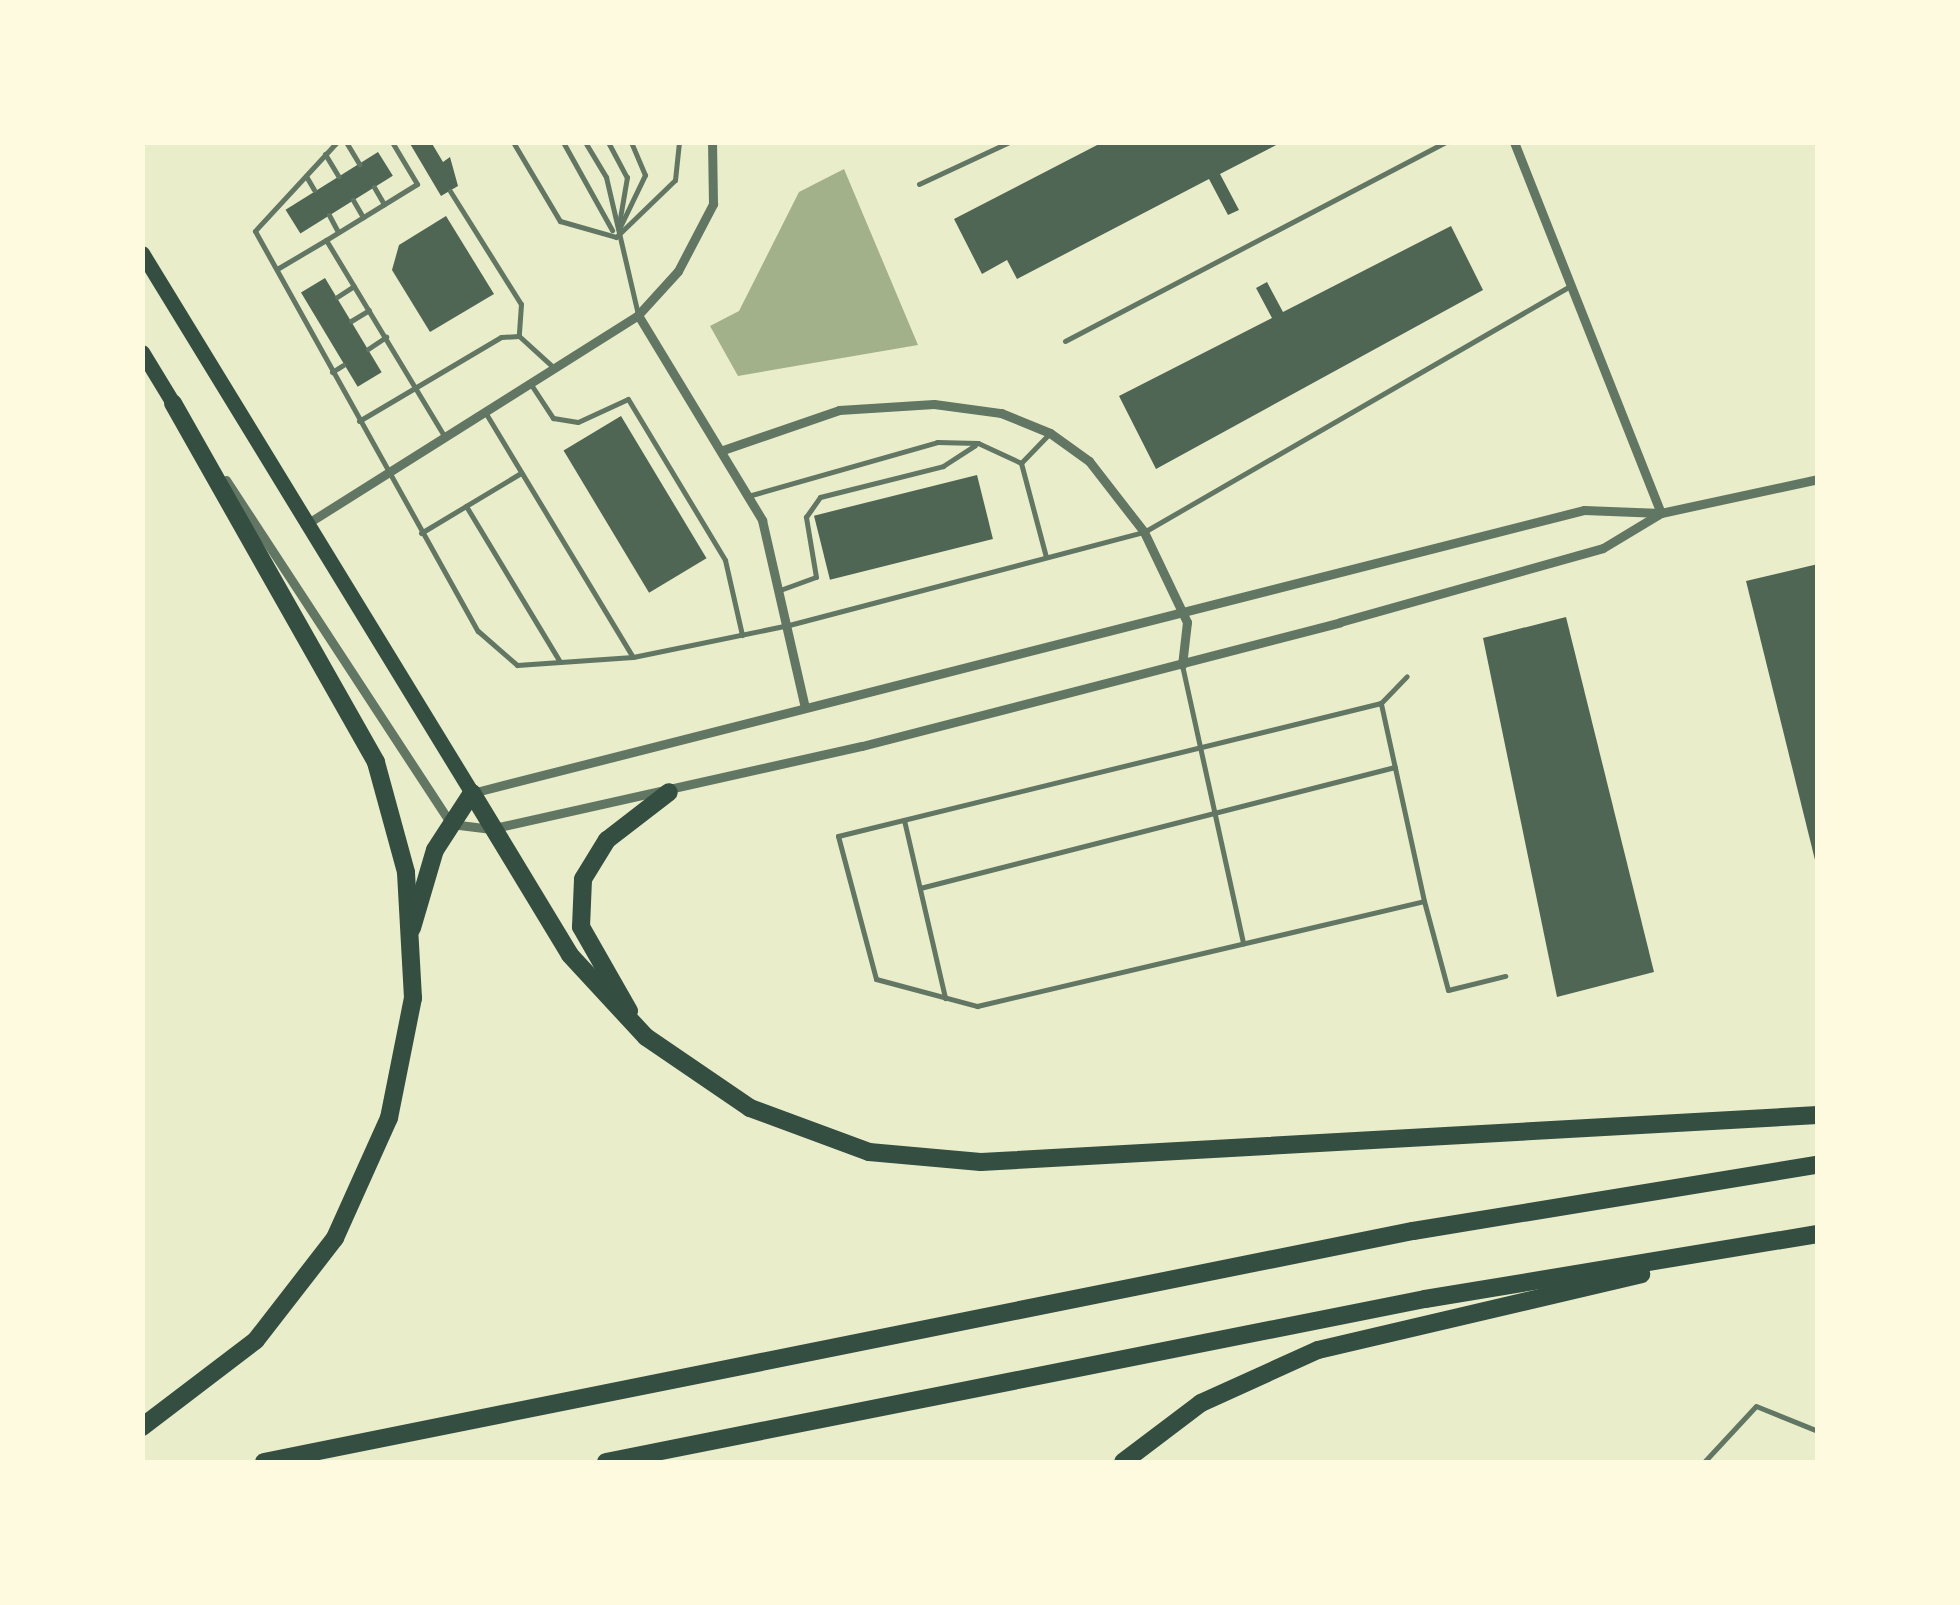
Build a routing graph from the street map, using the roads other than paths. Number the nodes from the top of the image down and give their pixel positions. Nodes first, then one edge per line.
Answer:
1 (337, 142) edge
2 (346, 142) edge
3 (392, 142) edge
4 (513, 142) edge
5 (563, 142) edge
6 (586, 142) edge
7 (608, 142) edge
8 (631, 142) edge
9 (680, 142) edge
10 (712, 142) edge
11 (1009, 142) edge
12 (1446, 142) edge
13 (1514, 142) edge
14 (326, 154) junction
15 (359, 164) dead end
16 (306, 176) junction
17 (338, 176) dead end
18 (919, 184) dead end
19 (374, 187) dead end
20 (314, 190) dead end
21 (450, 190) dead end
22 (354, 200) dead end
23 (384, 204) junction
24 (328, 214) dead end
25 (363, 217) junction
26 (338, 232) junction
27 (616, 237) junction
28 (326, 240) junction
29 (142, 253) edge
30 (276, 270) junction
31 (1571, 285) junction
32 (354, 286) junction
33 (337, 298) dead end
34 (369, 310) junction
35 (312, 313) dead end
36 (638, 314) junction
37 (303, 318) junction
38 (351, 321) dead end
39 (327, 336) dead end
40 (520, 336) junction
41 (386, 338) junction
42 (1065, 341) dead end
43 (316, 343) junction
44 (368, 349) dead end
45 (142, 352) edge
46 (344, 364) dead end
47 (554, 368) junction
48 (332, 372) junction
49 (530, 383) junction
50 (416, 387) junction
51 (173, 403) junction
52 (485, 412) junction
53 (359, 421) junction
54 (1050, 433) junction
55 (445, 437) junction
56 (978, 443) junction
57 (722, 450) junction
58 (1021, 463) junction
59 (521, 473) junction
60 (385, 475) junction
61 (1818, 479) edge
62 (748, 496) junction
63 (466, 506) junction
64 (1661, 512) junction
65 (306, 525) junction
66 (1144, 532) junction
67 (420, 534) junction
68 (1046, 558) junction
69 (780, 590) junction
70 (1184, 615) junction
71 (789, 625) junction
72 (742, 635) junction
73 (633, 658) junction
74 (560, 662) junction
75 (1182, 665) junction
76 (1407, 676) dead end
77 (1381, 703) junction
78 (804, 704) junction
79 (1196, 748) junction
80 (1395, 767) junction
81 (669, 792) junction
82 (472, 794) junction
83 (1210, 816) junction
84 (904, 820) junction
85 (451, 824) junction
86 (490, 829) junction
87 (920, 888) junction
88 (1424, 901) junction
89 (412, 928) junction
90 (1243, 943) junction
91 (1506, 976) dead end
92 (945, 998) junction
93 (646, 1036) junction
94 (1818, 1114) edge
95 (1818, 1165) edge
96 (1817, 1234) edge
97 (142, 1426) edge
98 (1818, 1431) edge
99 (264, 1462) edge
100 (606, 1462) edge
101 (1122, 1462) edge
102 (1704, 1462) edge

1 - 14 lane
2 - 15 lane
3 - 23 lane
4 - 27 lane
5 - 27 lane
6 - 27 lane
7 - 27 lane
8 - 27 lane
9 - 27 lane
10 - 36 street
11 - 18 lane
12 - 42 lane
13 - 31 street
14 - 16 lane
14 - 17 lane
16 - 20 lane
16 - 30 lane
19 - 23 lane
21 - 40 lane
22 - 25 lane
23 - 25 lane
24 - 26 lane
25 - 26 lane
26 - 28 lane
27 - 36 lane
28 - 30 lane
28 - 32 lane
29 - 65 main road
30 - 37 lane
31 - 64 street
31 - 66 lane
32 - 33 lane
32 - 34 lane
34 - 38 lane
34 - 41 lane
35 - 37 lane
36 - 47 street
36 - 57 street
37 - 43 lane
39 - 43 lane
40 - 47 lane
40 - 50 lane
41 - 44 lane
41 - 50 lane
43 - 48 lane
45 - 51 main road
46 - 48 lane
47 - 49 street
48 - 53 lane
49 - 52 street
49 - 72 lane
50 - 53 lane
50 - 55 lane
51 - 85 street
51 - 89 highway
52 - 55 street
52 - 59 lane
53 - 60 lane
54 - 57 street
54 - 58 lane
54 - 66 street
55 - 60 street
56 - 58 lane
56 - 62 lane
56 - 69 lane
57 - 62 street
58 - 68 lane
59 - 63 lane
59 - 73 lane
60 - 65 street
60 - 67 lane
61 - 64 street
62 - 69 street
63 - 67 lane
63 - 74 lane
64 - 70 street
64 - 75 street
65 - 82 main road
66 - 68 lane
66 - 70 street
67 - 74 lane
68 - 71 lane
69 - 71 street
70 - 75 street
70 - 78 street
71 - 72 lane
71 - 78 street
72 - 73 lane
73 - 74 lane
75 - 79 lane
75 - 81 street
76 - 77 lane
77 - 79 lane
77 - 80 lane
78 - 82 street
79 - 83 lane
79 - 84 lane
80 - 83 lane
80 - 88 lane
81 - 86 street
81 - 93 highway
82 - 85 highway
82 - 86 highway
83 - 87 lane
83 - 90 lane
84 - 87 lane
84 - 92 lane
85 - 86 street
85 - 89 highway
86 - 93 highway
87 - 92 lane
88 - 90 lane
88 - 91 lane
89 - 97 highway
90 - 92 lane
93 - 94 highway
95 - 99 highway
96 - 100 highway
96 - 101 highway
98 - 102 lane

